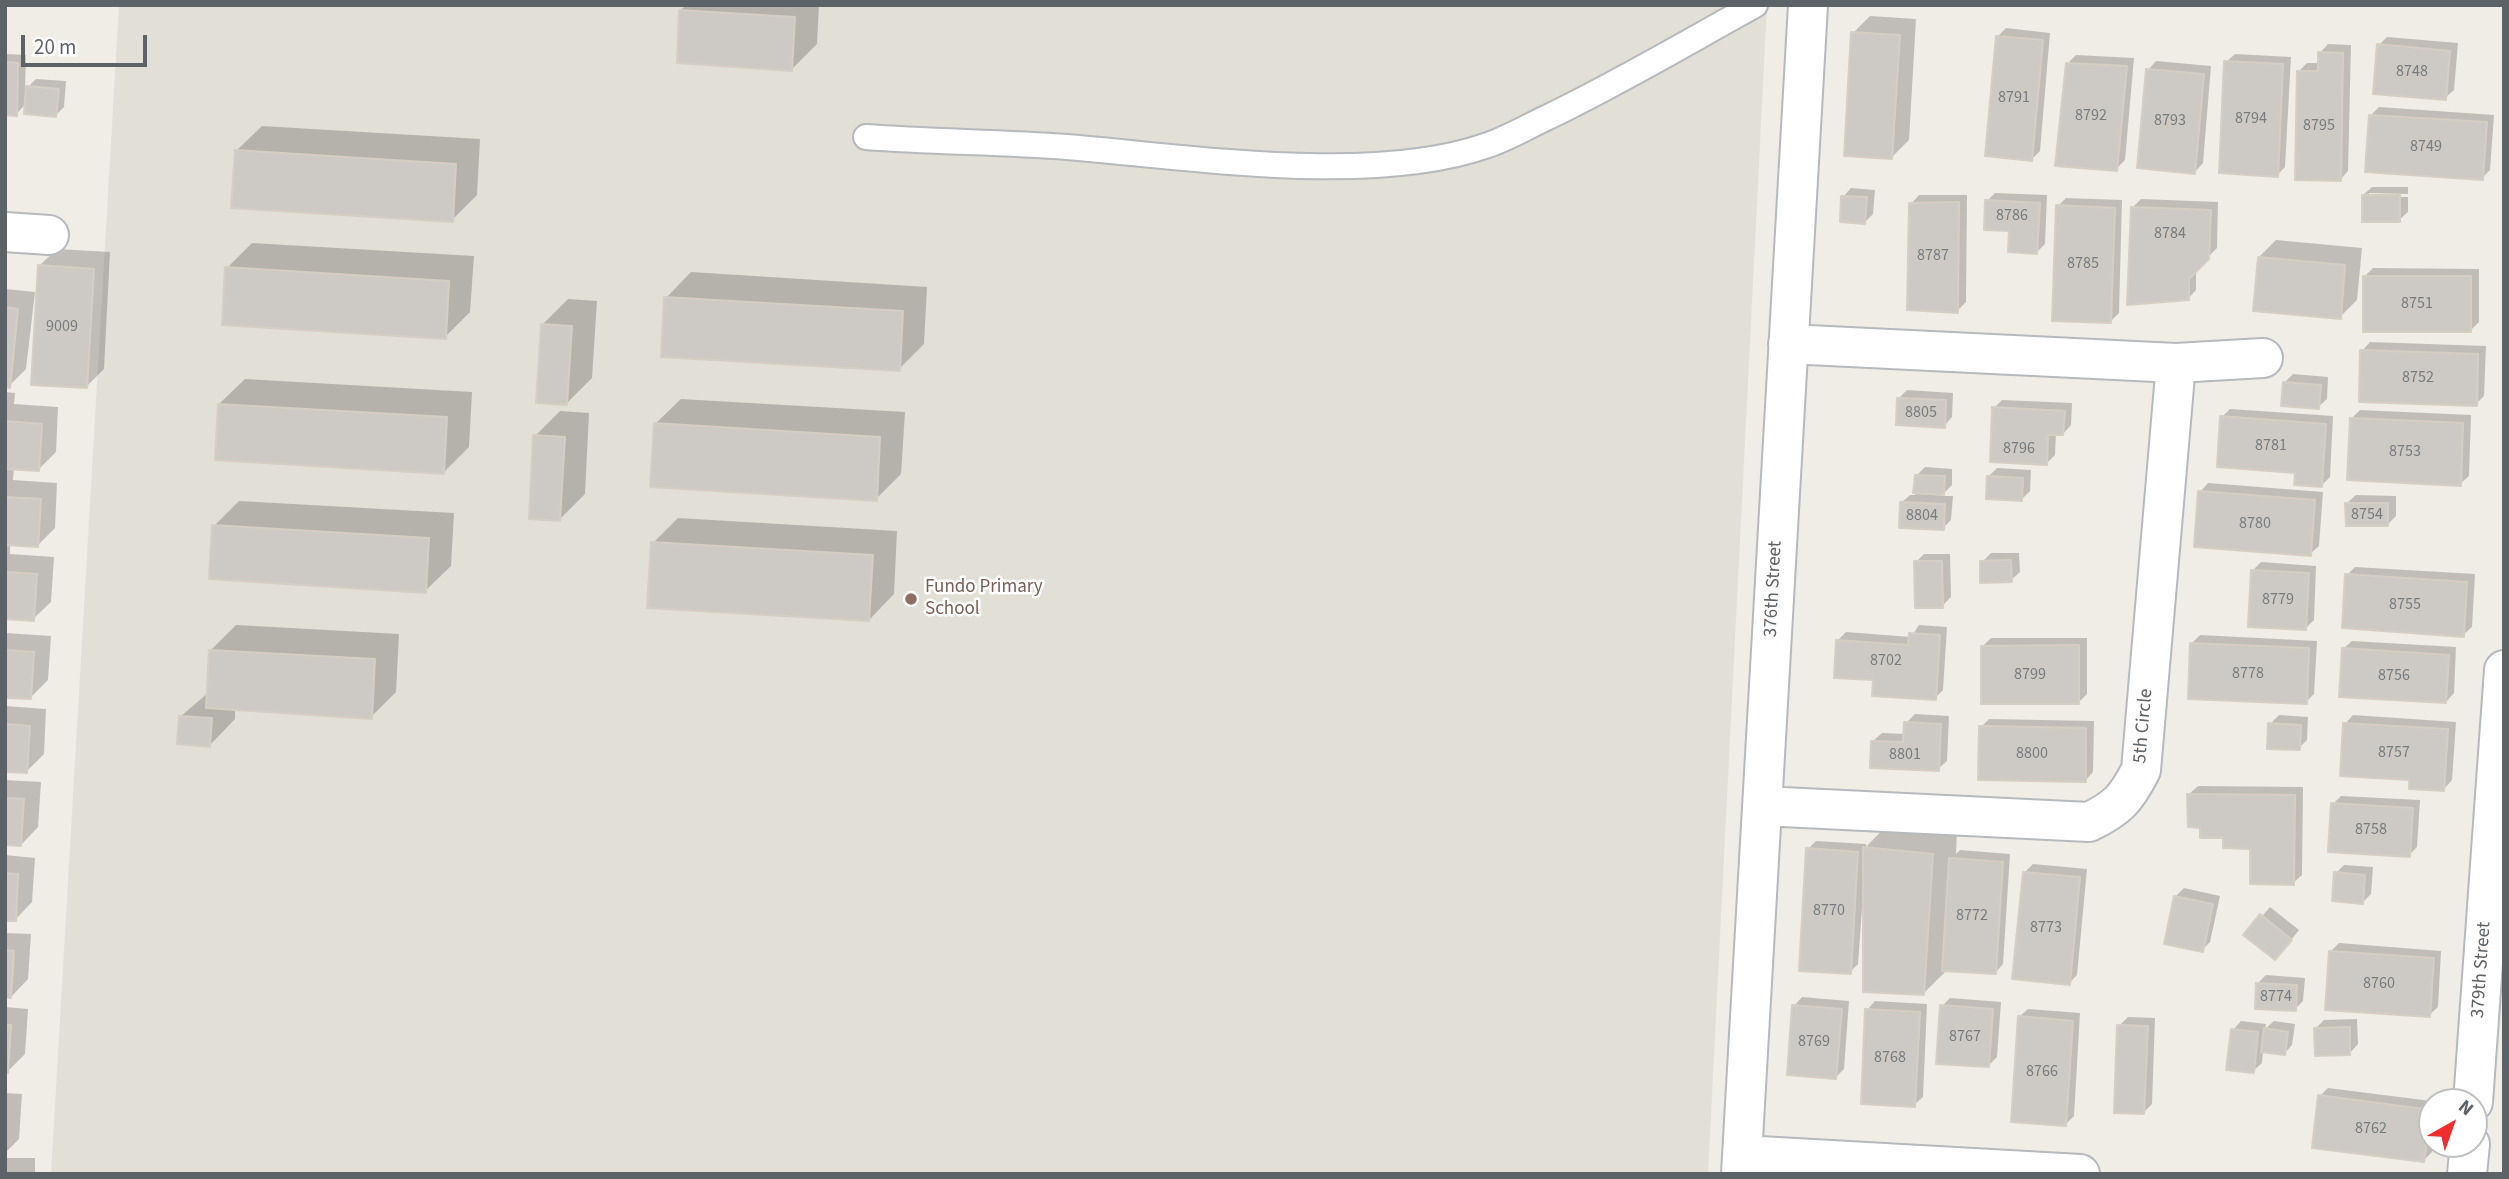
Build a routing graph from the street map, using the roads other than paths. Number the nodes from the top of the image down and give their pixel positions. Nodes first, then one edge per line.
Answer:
1 (1755, 5) edge
2 (1808, 5) edge
3 (866, 138) dead end
4 (5, 232) edge
5 (49, 235) dead end
6 (1788, 344) junction
7 (2263, 358) dead end
8 (2176, 363) junction
9 (2504, 670) edge
10 (1762, 806) junction
11 (2474, 1088) edge
12 (1741, 1164) edge
13 (2080, 1174) edge

1 - 3 lane
2 - 6 street, 376th Street
4 - 5 street
6 - 8 street
6 - 10 street, 376th Street
7 - 8 street
8 - 10 street, 5th Circle
9 - 11 street, 379th Street
10 - 12 street, 376th Street
12 - 13 street

